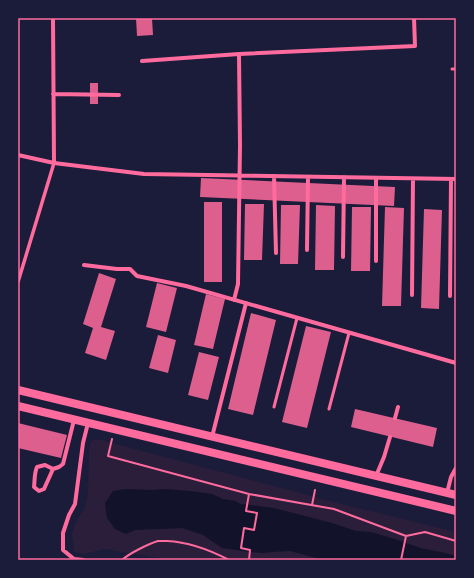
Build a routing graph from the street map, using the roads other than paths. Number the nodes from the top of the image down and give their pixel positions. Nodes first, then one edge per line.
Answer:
1 (53, 18) edge
2 (414, 18) edge
3 (239, 54) junction
4 (142, 61) dead end
5 (53, 94) junction
6 (119, 95) dead end
7 (18, 155) edge
8 (54, 163) junction
9 (240, 176) junction
10 (274, 176) junction
11 (308, 177) junction
12 (344, 177) junction
13 (376, 178) junction
14 (413, 179) junction
15 (454, 179) edge
16 (307, 250) dead end
17 (276, 253) dead end
18 (343, 257) dead end
19 (376, 261) dead end
20 (84, 265) dead end
21 (18, 282) edge
22 (412, 295) dead end
23 (450, 296) dead end
24 (234, 300) junction
25 (246, 303) junction
26 (297, 318) junction
27 (349, 333) junction
28 (456, 363) edge
29 (18, 390) edge
30 (18, 406) edge
31 (274, 407) dead end
32 (398, 407) dead end
33 (329, 409) dead end
34 (395, 418) dead end
35 (74, 419) junction
36 (88, 423) junction
37 (390, 436) dead end
38 (212, 437) junction
39 (456, 468) edge
40 (53, 470) junction
41 (376, 476) junction
42 (447, 493) junction
43 (456, 495) edge
44 (456, 511) edge
45 (83, 560) edge

1 - 5 street
2 - 3 street
3 - 4 street
3 - 9 street
5 - 6 street
5 - 8 street
7 - 8 street
8 - 9 street
8 - 21 street
9 - 10 street
9 - 24 street
10 - 11 street
10 - 17 street
11 - 12 street
11 - 16 street
12 - 13 street
12 - 18 street
13 - 14 street
13 - 19 street
14 - 15 street
14 - 22 street
15 - 23 street
20 - 24 street
24 - 25 street
25 - 26 street
25 - 38 street
26 - 27 street
26 - 31 lane
27 - 28 street
27 - 33 lane
29 - 38 main road
30 - 35 main road
32 - 34 street
35 - 36 main road
35 - 40 street
36 - 44 main road
36 - 45 street
37 - 41 street
38 - 41 main road
39 - 42 street
40 - 40 street
41 - 42 main road
42 - 43 main road

